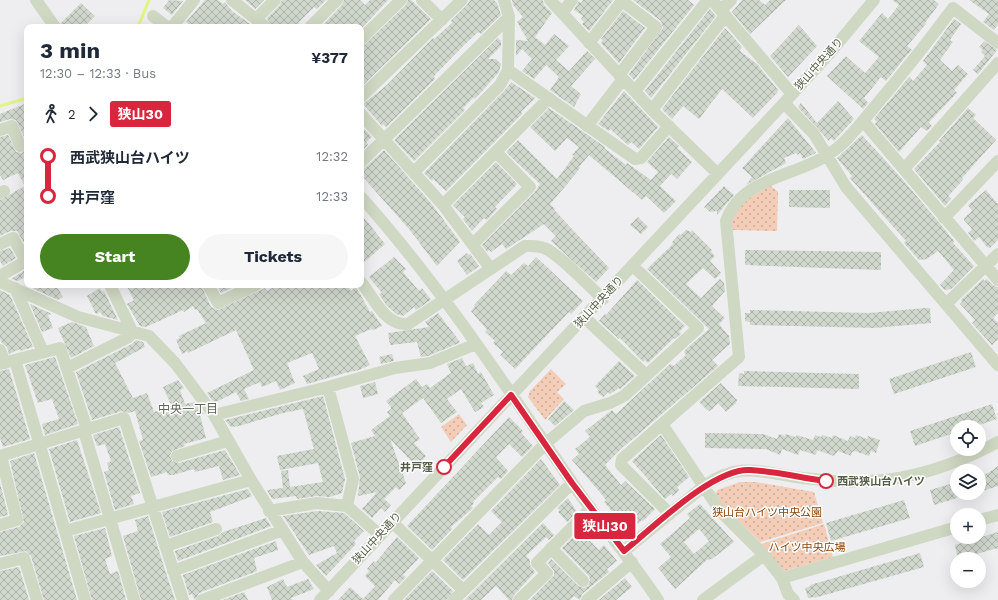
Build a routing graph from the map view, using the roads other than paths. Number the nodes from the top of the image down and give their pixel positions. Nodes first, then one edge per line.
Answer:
1 (36, 0) edge
2 (194, 0) edge
3 (232, 0) edge
4 (275, 0) edge
5 (338, 0) edge
6 (401, 0) edge
7 (422, 0) edge
8 (462, 0) edge
9 (504, 0) edge
10 (550, 0) edge
11 (572, 0) edge
12 (708, 0) edge
13 (712, 0) edge
14 (731, 0) edge
15 (874, 0) edge
16 (562, 13) junction
17 (723, 13) junction
18 (153, 16) dead end
19 (509, 17) junction
20 (256, 19) junction
21 (442, 20) junction
22 (53, 24) edge
23 (163, 24) edge
24 (168, 24) edge
25 (262, 24) edge
26 (313, 24) edge
27 (364, 37) edge
28 (589, 43) junction
29 (998, 43) edge
30 (998, 63) edge
31 (508, 70) junction
32 (621, 77) junction
33 (635, 91) junction
34 (364, 93) edge
35 (792, 94) junction
36 (549, 98) junction
37 (784, 103) junction
38 (652, 110) junction
39 (364, 117) edge
40 (863, 121) junction
41 (587, 126) junction
42 (669, 126) junction
43 (0, 130) edge
44 (385, 140) junction
45 (20, 146) dead end
46 (496, 152) junction
47 (827, 156) junction
48 (364, 159) edge
49 (998, 161) edge
50 (904, 170) junction
51 (414, 172) junction
52 (718, 174) junction
53 (364, 200) edge
54 (443, 205) junction
55 (944, 218) junction
56 (0, 244) edge
57 (473, 244) junction
58 (998, 254) edge
59 (24, 257) edge
60 (24, 262) edge
61 (633, 266) junction
62 (986, 266) junction
63 (491, 269) junction
64 (0, 276) edge
65 (998, 280) edge
66 (0, 282) edge
67 (364, 286) edge
68 (15, 288) junction
69 (111, 288) edge
70 (210, 288) edge
71 (250, 288) edge
72 (603, 299) junction
73 (445, 300) junction
74 (946, 304) junction
75 (585, 318) junction
76 (130, 330) junction
77 (476, 344) junction
78 (0, 350) edge
79 (43, 352) junction
80 (7, 362) edge
81 (998, 365) edge
82 (67, 368) junction
83 (646, 375) junction
84 (328, 388) junction
85 (511, 395) junction
86 (214, 415) junction
87 (662, 424) junction
88 (86, 430) junction
89 (228, 441) junction
90 (998, 442) edge
91 (546, 444) junction
92 (38, 445) junction
93 (0, 456) edge
94 (177, 456) dead end
95 (4, 480) edge
96 (251, 480) junction
97 (572, 483) junction
98 (704, 486) junction
99 (152, 506) junction
100 (347, 506) junction
101 (591, 508) junction
102 (270, 511) junction
103 (670, 514) junction
104 (998, 515) edge
105 (109, 518) junction
106 (986, 518) edge
107 (392, 522) junction
108 (0, 525) edge
109 (216, 529) dead end
110 (950, 529) edge
111 (283, 530) junction
112 (65, 531) junction
113 (380, 535) junction
114 (166, 546) junction
115 (551, 548) junction
116 (624, 551) junction
117 (764, 555) junction
118 (433, 560) junction
119 (303, 562) junction
120 (632, 562) junction
121 (0, 564) edge
122 (174, 570) junction
123 (782, 578) junction
124 (583, 581) dead end
125 (463, 590) junction
126 (328, 591) junction
127 (788, 598) edge
128 (37, 600) edge
129 (85, 600) edge
130 (134, 600) edge
131 (183, 600) edge
132 (202, 600) edge
133 (320, 600) edge
134 (394, 600) edge
135 (454, 600) edge
136 (519, 600) edge
137 (587, 600) edge
138 (658, 600) edge
139 (703, 600) edge

1 - 22 street
2 - 24 street
3 - 20 street
4 - 20 street
5 - 26 street
6 - 27 street
7 - 21 street
8 - 21 street
9 - 19 street
10 - 16 street
11 - 16 street
12 - 33 street
13 - 17 street
14 - 17 street
15 - 35 street, 狭山中央通り
16 - 28 street
17 - 35 street
17 - 38 street
18 - 23 street
19 - 31 street
19 - 44 street
20 - 25 street
21 - 34 street
28 - 32 street
28 - 32 street
29 - 40 street
30 - 50 street
31 - 36 street
31 - 51 street
32 - 33 street
32 - 41 street
33 - 38 street
35 - 37 street, 狭山中央通り
36 - 41 street
36 - 46 street
37 - 47 street
37 - 52 street, 狭山中央通り
38 - 42 street
39 - 44 street
40 - 47 street
40 - 50 street
41 - 42 street
42 - 52 street
43 - 45 street
44 - 48 street
44 - 51 street
46 - 54 street
46 - 57 street
47 - 74 street
47 - 87 street
49 - 55 street
50 - 55 street
51 - 54 street
52 - 61 street, 狭山中央通り
53 - 73 street
54 - 57 street
55 - 62 street
56 - 59 street
57 - 63 street
58 - 62 street
60 - 64 street
61 - 72 street, 狭山中央通り
61 - 83 street
62 - 65 street
62 - 74 street
63 - 72 street
63 - 73 street
66 - 68 street
67 - 73 street
68 - 76 street
68 - 79 street
69 - 76 street
70 - 71 street
72 - 75 street, 狭山中央通り
73 - 77 street
74 - 81 street
75 - 83 street
75 - 85 street, 狭山中央通り
76 - 82 street
76 - 86 street
77 - 84 street
77 - 85 street
78 - 80 street
79 - 80 street
79 - 82 street
80 - 92 street
82 - 88 street
83 - 91 street
84 - 86 street
84 - 100 street
85 - 91 street
85 - 107 street, 狭山中央通り
86 - 89 street
87 - 98 street
87 - 103 street
88 - 92 street
88 - 99 street
88 - 105 street
89 - 94 street
89 - 96 street
90 - 98 street
91 - 97 street
91 - 118 street
92 - 93 street
92 - 112 street
93 - 95 street
95 - 108 street
96 - 99 street
96 - 102 street
97 - 101 street
97 - 125 street
98 - 103 street
98 - 117 street
99 - 105 street
99 - 114 street
100 - 102 street
100 - 113 street
101 - 115 street
101 - 116 street
102 - 111 street
103 - 116 street
104 - 106 street
105 - 112 street
105 - 130 street
107 - 113 street, 狭山中央通り
107 - 118 street
109 - 114 street
110 - 123 street
111 - 119 street
111 - 122 street
112 - 129 street
113 - 126 street, 狭山中央通り
114 - 122 street
115 - 124 street
115 - 136 street
116 - 120 street
117 - 123 street
117 - 139 street
118 - 125 street
118 - 134 street
119 - 126 street
119 - 132 street
120 - 137 street
120 - 138 street
121 - 128 street
122 - 131 street
123 - 127 street
125 - 135 street
126 - 133 street, 狭山中央通り

